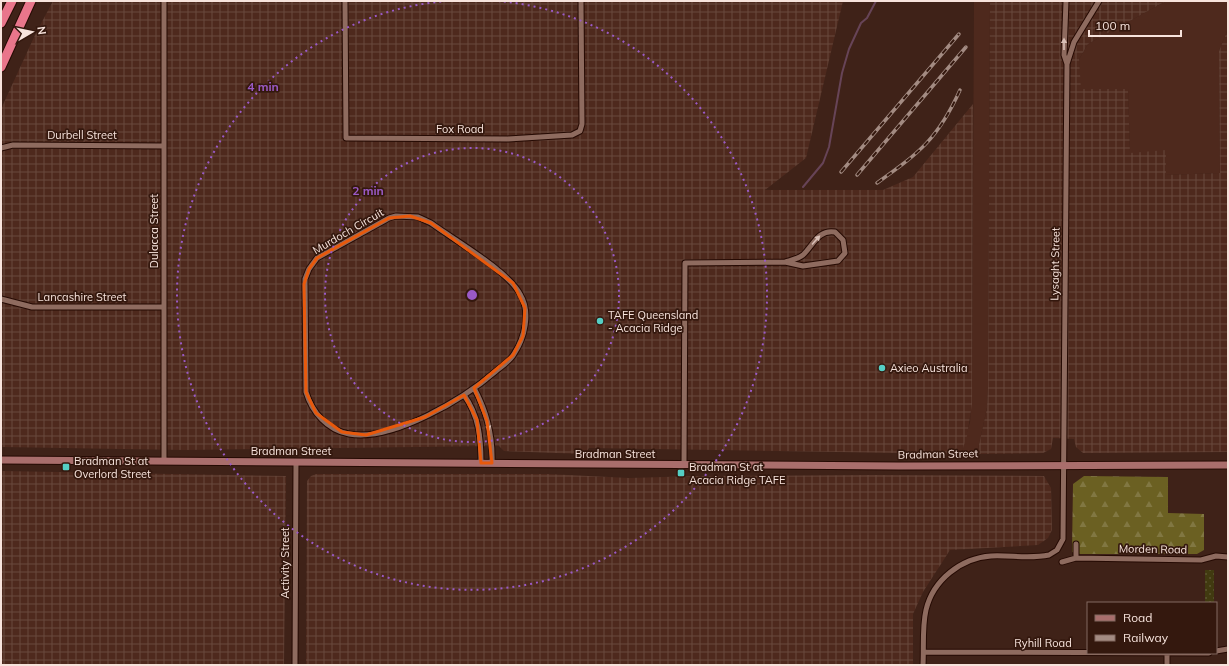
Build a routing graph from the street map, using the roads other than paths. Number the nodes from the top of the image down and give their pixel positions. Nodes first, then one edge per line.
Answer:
1 (12, 1) edge
2 (31, 1) edge
3 (164, 1) edge
4 (345, 1) edge
5 (581, 1) edge
6 (1066, 1) edge
7 (1099, 1) edge
8 (1, 23) edge
9 (1067, 64) junction
10 (1, 67) edge
11 (164, 146) junction
12 (1, 148) edge
13 (785, 262) junction
14 (1, 299) edge
15 (164, 307) junction
16 (474, 388) junction
17 (464, 395) junction
18 (1, 460) edge
19 (164, 461) junction
20 (296, 462) junction
21 (481, 463) junction
22 (492, 463) junction
23 (1064, 464) junction
24 (684, 465) junction
25 (1228, 465) edge
26 (1076, 544) dead end
27 (1228, 557) edge
28 (1076, 558) junction
29 (1062, 562) dead end
30 (1228, 650) edge
31 (1217, 651) edge
32 (924, 652) junction
33 (1087, 653) edge
34 (1167, 654) edge
35 (295, 665) edge
36 (923, 665) edge
37 (1167, 665) edge

1 - 8 highway
2 - 10 highway
3 - 11 street, Dulacca Street
4 - 5 street, Fox Road
9 -> 6 street, Lysaght Street
7 - 9 street, Lysaght Street
9 - 23 street, Lysaght Street
11 - 12 street, Durbell Street
11 - 15 street, Dulacca Street
13 -> 13 street
13 - 24 street
14 - 15 street, Lancashire Street
15 - 19 street, Dulacca Street
16 - 17 street, Murdoch Circuit
16 - 17 street, Murdoch Circuit
16 -> 22 street
17 - 21 street
18 - 19 main road, Bradman Street
19 - 20 main road, Bradman Street
20 - 21 main road, Bradman Street
20 - 35 street, Activity Street
21 - 22 main road, Bradman Street
22 - 24 main road, Bradman Street
23 - 24 main road, Bradman Street
23 - 25 main road, Bradman Street
23 - 32 street, Lysaght Street
26 - 28 street
27 - 28 street, Morden Road
28 - 29 street, Morden Road
30 - 31 street
32 - 33 street, Ryhill Road
32 - 36 street
34 - 37 street

